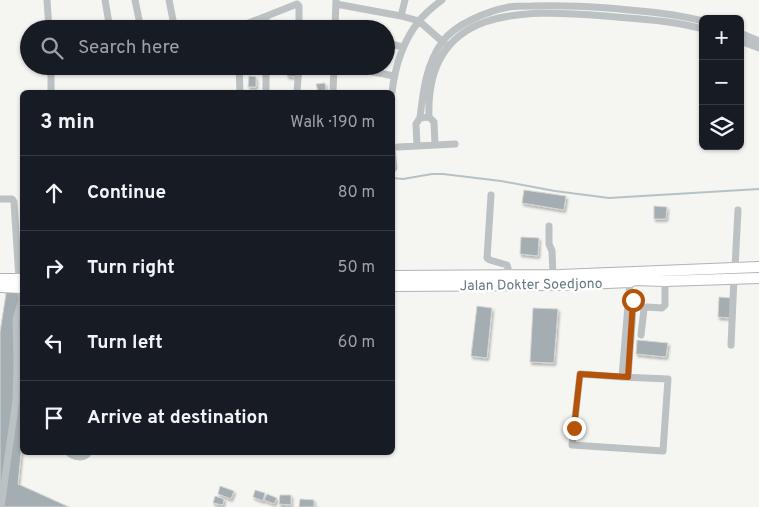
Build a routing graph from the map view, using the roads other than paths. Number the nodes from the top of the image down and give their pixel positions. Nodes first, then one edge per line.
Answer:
1 (47, 0) edge
2 (105, 0) edge
3 (135, 0) edge
4 (169, 0) edge
5 (405, 0) edge
6 (442, 0) edge
7 (336, 2) edge
8 (557, 2) edge
9 (557, 13) junction
10 (401, 16) junction
11 (266, 17) joint
12 (672, 19) junction
13 (48, 20) edge
14 (108, 20) edge
15 (139, 20) edge
16 (173, 20) edge
17 (258, 20) edge
18 (299, 20) edge
19 (335, 20) edge
20 (419, 21) junction
21 (699, 21) edge
22 (699, 28) edge
23 (744, 34) edge
24 (759, 40) edge
25 (744, 42) edge
26 (446, 44) junction
27 (395, 45) edge
28 (403, 47) junction
29 (759, 48) edge
30 (395, 73) edge
31 (51, 75) edge
32 (239, 75) edge
33 (266, 75) edge
34 (298, 75) edge
35 (334, 75) edge
36 (389, 75) edge
37 (394, 76) joint
38 (52, 90) edge
39 (240, 90) edge
40 (266, 90) edge
41 (298, 90) edge
42 (333, 90) edge
43 (392, 90) edge
44 (420, 118) junction
45 (429, 118) junction
46 (455, 144) dead end
47 (435, 145) junction
48 (417, 146) junction
49 (395, 148) edge
50 (491, 195) dead end
51 (0, 200) edge
52 (738, 210) dead end
53 (549, 226) dead end
54 (759, 267) edge
55 (20, 270) edge
56 (734, 273) junction
57 (510, 276) junction
58 (759, 278) edge
59 (0, 279) edge
60 (554, 279) junction
61 (397, 281) edge
62 (632, 281) junction
63 (664, 281) junction
64 (20, 283) edge
65 (20, 283) edge
66 (0, 287) edge
67 (20, 306) edge
68 (641, 335) dead end
69 (731, 345) dead end
70 (625, 377) junction
71 (70, 455) edge
72 (87, 455) edge
73 (1, 489) edge
74 (0, 507) edge

1 - 13 street
2 - 14 street
3 - 15 street
4 - 16 street
5 - 10 street
6 - 20 street
7 - 10 street
7 - 19 street
8 - 9 street
8 - 12 street
8 - 26 street
9 - 12 street
9 - 26 street
10 - 20 street
11 - 17 street
11 - 18 street
12 - 21 street
12 - 22 street
20 - 26 street
20 - 28 street
23 - 24 street
25 - 29 street
26 - 44 street
26 - 45 street
27 - 28 street
28 - 30 street
31 - 38 street
32 - 39 street
33 - 40 street
34 - 41 street
35 - 42 street
36 - 37 street
37 - 43 street
44 - 45 street
44 - 48 street
45 - 47 street
46 - 47 street
47 - 48 street
48 - 49 street
50 - 57 street
51 - 55 street
52 - 56 street
53 - 60 street
54 - 56 highway, Jalan Dokter Soedjono
56 - 58 highway, Jalan Dokter Soedjono
56 - 60 highway, Jalan Dokter Soedjono
56 - 63 highway, Jalan Dokter Soedjono
56 - 69 street
57 - 60 highway, Jalan Dokter Soedjono
57 - 61 highway, Jalan Dokter Soedjono
59 - 64 highway
60 - 61 highway, Jalan Dokter Soedjono
60 - 62 highway, Jalan Dokter Soedjono
62 - 63 highway, Jalan Dokter Soedjono
62 - 70 street
63 - 68 street
65 - 66 highway
67 - 73 street
70 - 70 street
71 - 72 street
73 - 74 street

